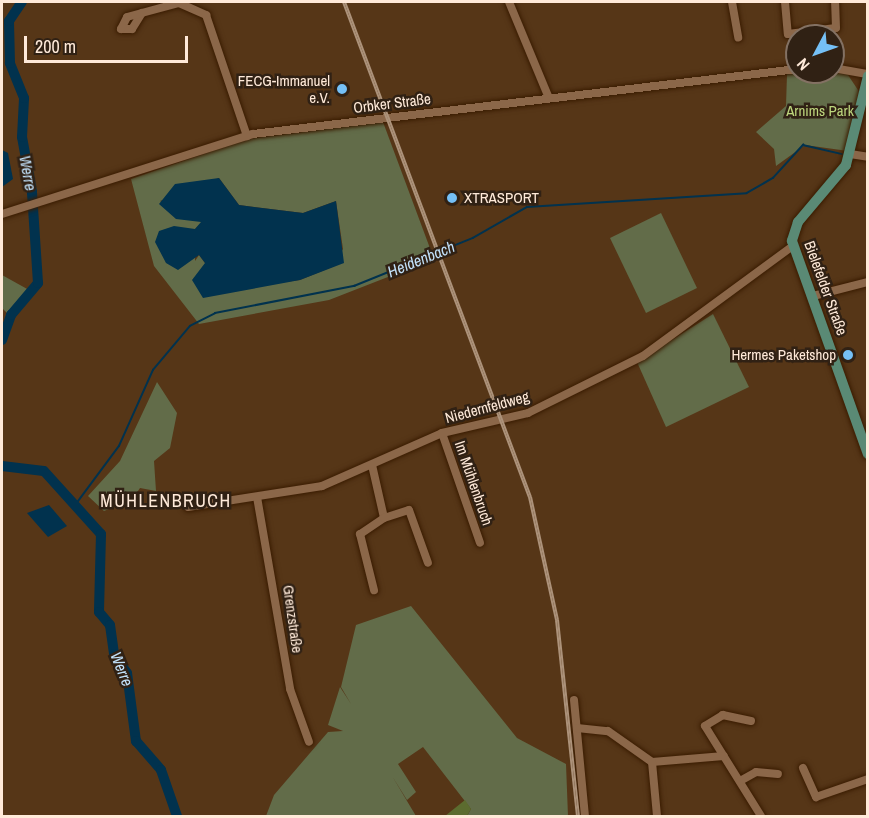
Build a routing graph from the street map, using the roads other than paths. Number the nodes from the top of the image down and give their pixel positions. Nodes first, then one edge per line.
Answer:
1 (509, 2) edge
2 (732, 2) edge
3 (785, 2) edge
4 (835, 2) edge
5 (142, 13) dead end
6 (738, 37) dead end
7 (785, 70) edge
8 (845, 70) edge
9 (867, 75) edge
10 (549, 98) junction
11 (247, 136) junction
12 (850, 154) junction
13 (867, 158) edge
14 (2, 214) edge
15 (794, 246) junction
16 (867, 282) edge
17 (813, 296) junction
18 (442, 433) junction
19 (867, 454) edge
20 (372, 465) junction
21 (257, 497) junction
22 (188, 507) dead end
23 (384, 518) junction
24 (480, 543) dead end
25 (428, 563) dead end
26 (374, 591) dead end
27 (574, 700) dead end
28 (751, 721) dead end
29 (577, 728) junction
30 (309, 742) dead end
31 (724, 756) junction
32 (652, 762) junction
33 (803, 768) dead end
34 (778, 774) dead end
35 (867, 779) edge
36 (740, 781) junction
37 (585, 816) edge
38 (657, 816) edge
39 (761, 816) edge

1 - 10 street
2 - 6 street
3 - 4 street
5 - 11 street
7 - 10 street, Orbker Straße
8 - 9 street
9 - 12 main road, Bielefelder Straße
10 - 11 street, Orbker Straße
11 - 14 street, Orbker Straße
12 - 13 street
12 - 15 main road, Bielefelder Straße
15 - 17 main road, Bielefelder Straße
15 - 18 street, Niedernfeldweg
16 - 17 street
17 - 19 main road, Bielefelder Straße
18 - 20 street, Niedernfeldweg
18 - 24 street, Im Mühlenbruch
20 - 21 street, Niedernfeldweg
20 - 23 street
21 - 22 street, Niedernfeldweg
21 - 30 street, Grenzstraße
23 - 25 street
23 - 26 street
27 - 29 street
28 - 31 street
29 - 32 street
29 - 37 street
31 - 32 street
31 - 36 street
32 - 38 street
33 - 35 street
34 - 36 street
36 - 39 street

